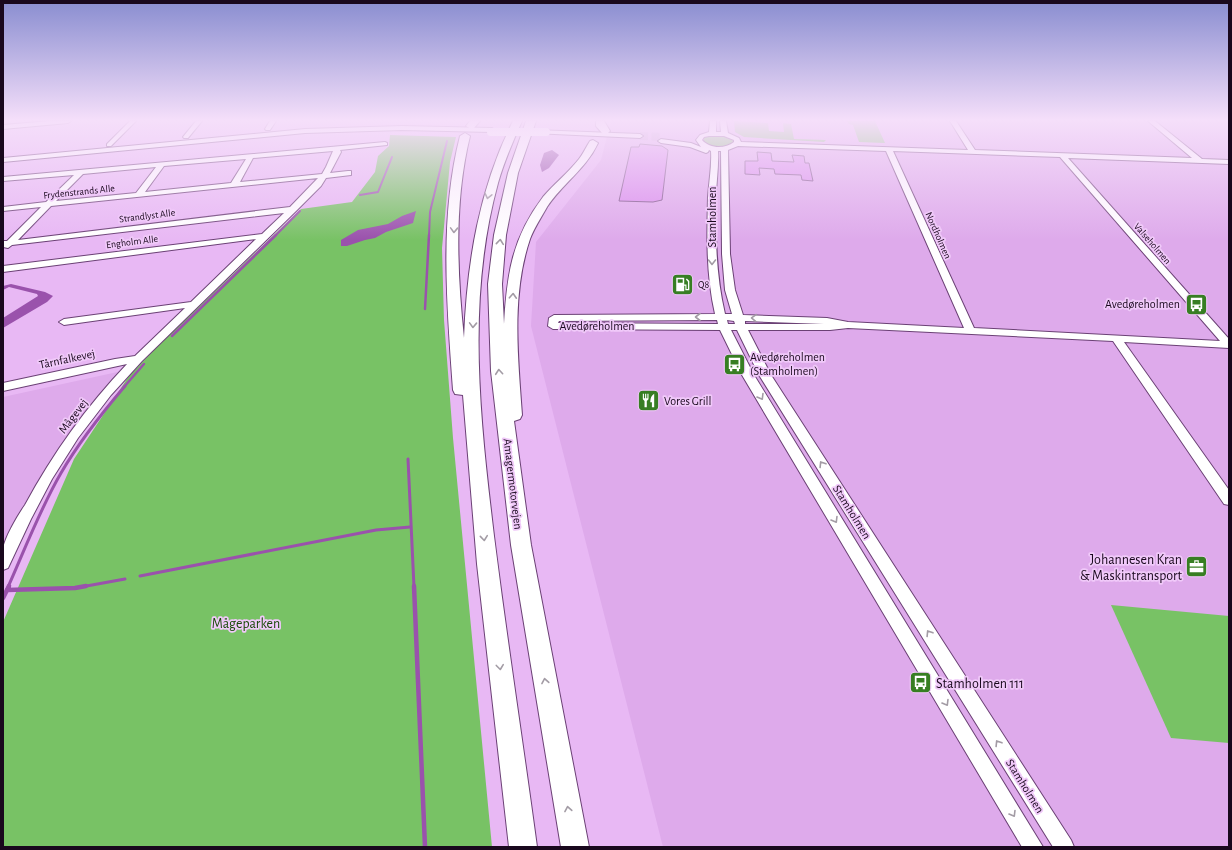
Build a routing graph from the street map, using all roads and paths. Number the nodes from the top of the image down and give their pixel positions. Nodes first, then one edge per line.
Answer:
1 (27, 161) edge
2 (199, 161) edge
3 (248, 161) edge
4 (333, 161) edge
5 (459, 161) edge
6 (499, 161) edge
7 (517, 161) edge
8 (582, 161) edge
9 (710, 161) edge
10 (715, 161) edge
11 (724, 161) edge
12 (728, 161) edge
13 (894, 161) edge
14 (1067, 161) edge
15 (1192, 161) edge
16 (1200, 161) joint
17 (1229, 162) edge
18 (3, 163) edge
19 (162, 164) junction
20 (712, 167) junction
21 (724, 168) junction
22 (81, 172) junction
23 (348, 173) dead end
24 (326, 175) junction
25 (3, 179) edge
26 (234, 185) junction
27 (139, 194) junction
28 (50, 204) junction
29 (3, 209) edge
30 (293, 209) junction
31 (265, 236) junction
32 (7, 243) edge
33 (3, 250) edge
34 (3, 269) edge
35 (193, 305) junction
36 (64, 322) dead end
37 (723, 322) junction
38 (739, 322) junction
39 (970, 330) junction
40 (1116, 338) junction
41 (1229, 345) edge
42 (138, 359) junction
43 (3, 387) edge
44 (1229, 500) edge
45 (481, 513) junction
46 (521, 545) junction
47 (3, 564) edge
48 (523, 847) edge
49 (575, 847) edge
50 (1033, 847) edge
51 (1064, 847) edge

1 - 18 street
2 - 19 street
3 - 26 street
4 - 24 street, Mågevej
5 -> 45 highway
6 -> 45 highway
46 -> 7 highway, Amagermotorvejen
46 -> 8 highway
9 - 20 street
10 - 20 street, Stamholmen
11 - 21 street, Stamholmen
12 - 21 street
13 - 39 street, Nordholmen
14 - 41 street, Valseholmen
15 - 16 street
16 - 17 street
19 - 22 street
19 - 27 street
20 -> 37 street, Stamholmen
21 - 38 street, Stamholmen
22 - 25 street
22 - 28 street
23 - 24 street, Frydenstrands Alle
24 - 26 street, Frydenstrands Alle
24 - 30 street, Mågevej
26 - 27 street, Frydenstrands Alle
27 - 28 street, Frydenstrands Alle
28 - 29 street, Frydenstrands Alle
28 - 32 street
30 - 31 street, Mågevej
30 - 32 street, Strandlyst Alle
31 - 34 street, Engholm Alle
31 - 35 street, Mågevej
32 - 33 street
35 - 36 street
35 - 42 street, Mågevej
37 -> 37 street, Avedøreholmen
37 - 38 street, Avedøreholmen
37 -> 50 street, Stamholmen
38 - 39 street, Avedøreholmen
51 -> 38 street, Stamholmen
39 - 40 street, Avedøreholmen
40 - 41 street, Avedøreholmen
40 - 44 street
42 - 43 street, Tårnfalkevej
42 - 47 street, Mågevej
45 -> 48 highway
49 -> 46 highway, Amagermotorvejen

